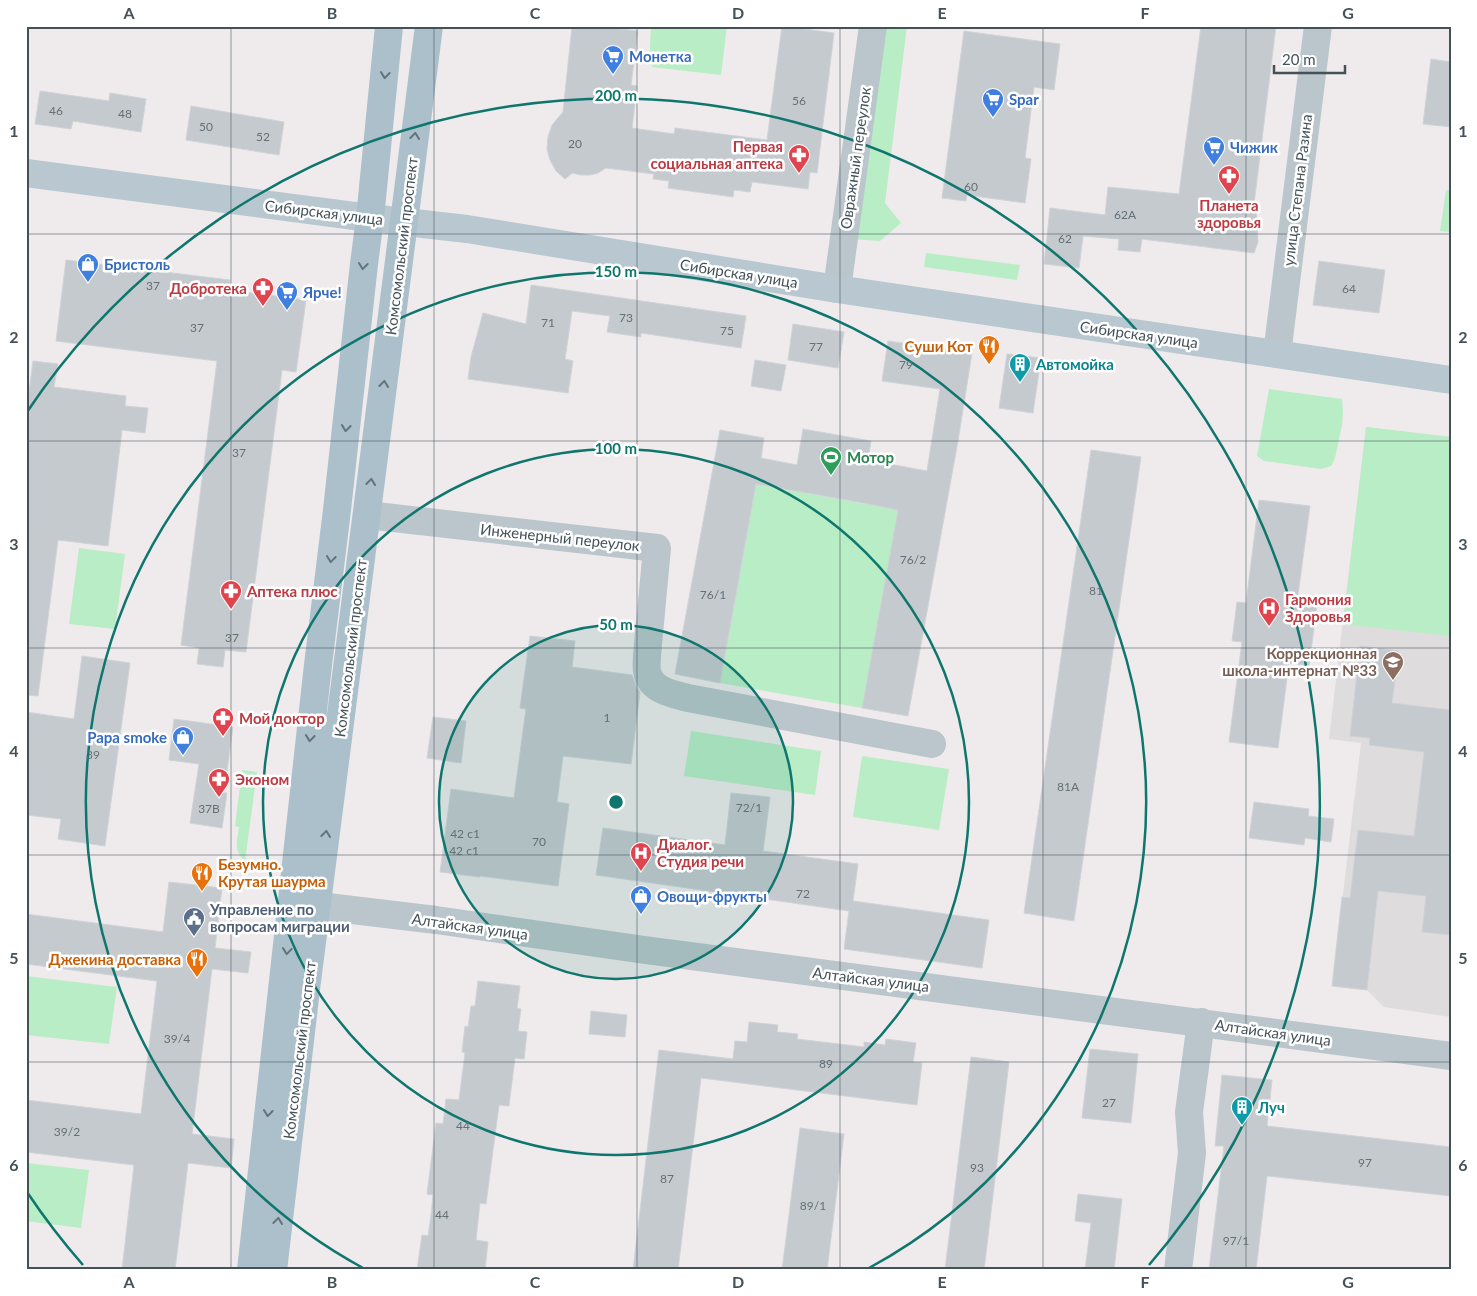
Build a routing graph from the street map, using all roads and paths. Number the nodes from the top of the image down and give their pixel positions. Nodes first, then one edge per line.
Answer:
1 (390, 26) edge
2 (429, 26) edge
3 (873, 26) edge
4 (1318, 26) edge
5 (26, 173) edge
6 (370, 218) junction
7 (404, 222) junction
8 (837, 289) junction
9 (1277, 354) junction
10 (1451, 380) edge
11 (367, 515) junction
12 (932, 744) dead end
13 (304, 905) junction
14 (1201, 1022) junction
15 (1451, 1056) edge
16 (251, 1270) edge
17 (273, 1270) edge
18 (1178, 1270) edge

1 -> 6 main road, Комсомольский проспект
7 -> 2 main road, Комсомольский проспект
3 - 8 street, Овражный переулок
4 - 9 street, улица Степана Разина
5 - 6 main road, Сибирская улица
6 - 7 main road, Сибирская улица
6 -> 13 main road, Комсомольский проспект
7 - 8 main road, Сибирская улица
11 -> 7 main road, Комсомольский проспект
8 - 9 main road, Сибирская улица
9 - 10 main road, Сибирская улица
11 - 12 street, Инженерный переулок
13 -> 11 main road, Комсомольский проспект
13 - 14 street, Алтайская улица
13 -> 16 main road, Комсомольский проспект
17 -> 13 main road, Комсомольский проспект
14 - 15 street, Алтайская улица
14 - 18 street

